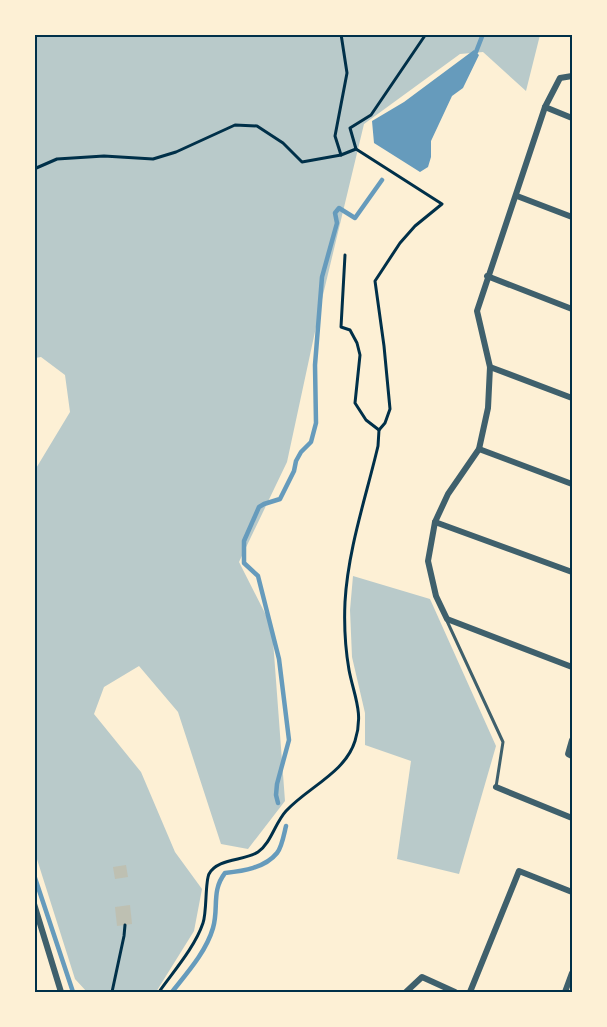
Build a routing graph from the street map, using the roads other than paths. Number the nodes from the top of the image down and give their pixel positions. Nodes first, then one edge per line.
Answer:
1 (573, 76) edge
2 (545, 107) junction
3 (573, 118) edge
4 (517, 196) junction
5 (573, 217) edge
6 (487, 276) junction
7 (573, 309) edge
8 (490, 367) junction
9 (573, 398) edge
10 (479, 449) junction
11 (573, 484) edge
12 (435, 522) junction
13 (573, 572) edge
14 (447, 619) junction
15 (573, 667) edge
16 (573, 740) edge
17 (573, 756) edge
18 (496, 787) joint
19 (573, 818) edge
20 (573, 892) edge
21 (34, 904) edge
22 (573, 973) edge
23 (61, 993) edge
24 (406, 993) edge
25 (455, 993) edge
26 (470, 993) edge
27 (565, 993) edge

1 - 2 street
2 - 3 street
2 - 4 street
4 - 5 street
4 - 6 street
6 - 7 street
6 - 8 street
8 - 9 street
8 - 10 street
10 - 11 street
10 - 12 street
12 - 13 street
12 - 14 street
14 - 15 street
14 - 18 lane
16 - 17 street
18 - 19 street
20 - 26 street
21 - 23 street
22 - 27 street
24 - 25 street

